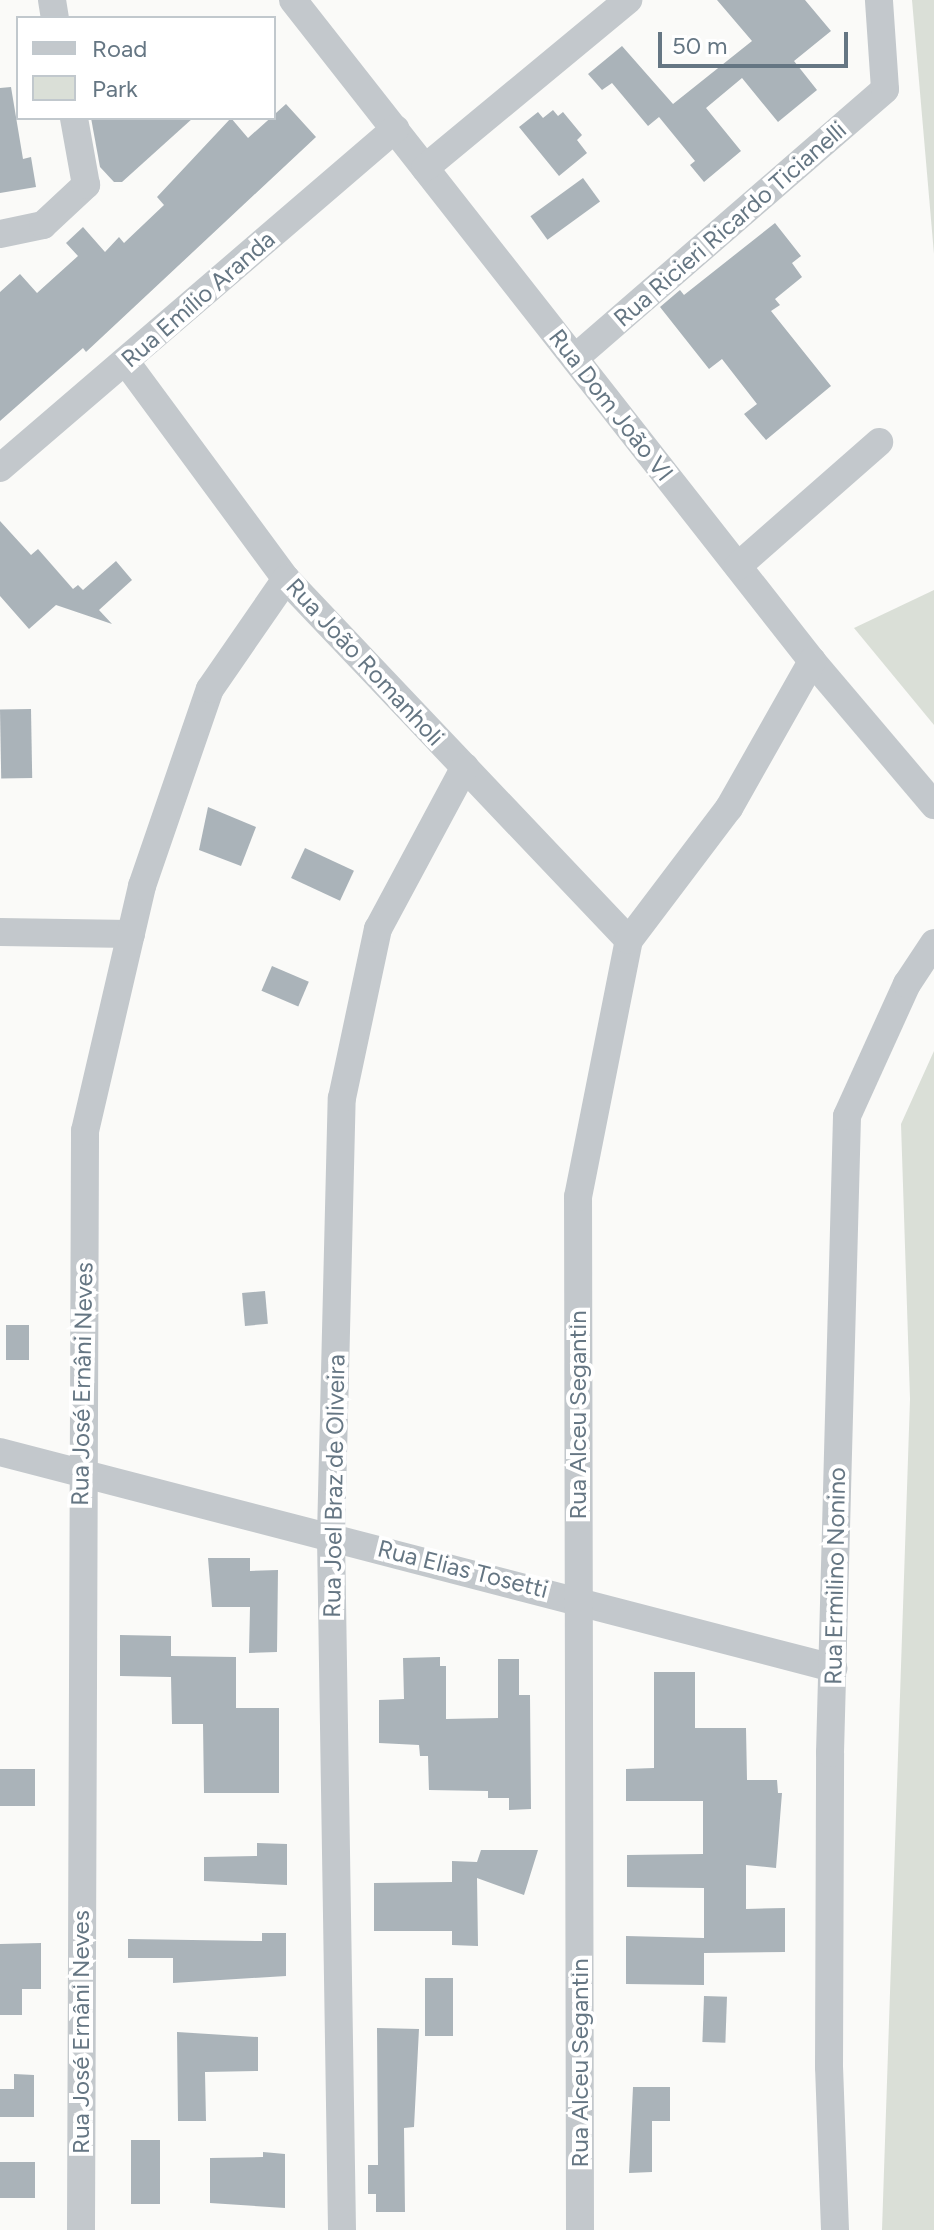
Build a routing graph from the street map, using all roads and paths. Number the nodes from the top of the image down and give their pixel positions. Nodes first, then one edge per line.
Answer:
1 (293, 0) edge
2 (628, 0) edge
3 (879, 0) edge
4 (74, 120) edge
5 (395, 129) junction
6 (425, 168) junction
7 (0, 234) edge
8 (575, 358) junction
9 (126, 362) junction
10 (879, 442) dead end
11 (0, 468) edge
12 (738, 566) junction
13 (286, 579) junction
14 (812, 661) junction
15 (465, 767) junction
16 (934, 805) edge
17 (0, 932) edge
18 (131, 934) junction
19 (629, 940) junction
20 (934, 943) edge
21 (0, 1452) edge
22 (81, 1472) junction
23 (331, 1536) junction
24 (579, 1599) junction
25 (833, 1668) junction
26 (81, 2230) edge
27 (342, 2230) edge
28 (580, 2230) edge
29 (835, 2230) edge

1 - 5 street, Rua Dom João VI
2 - 6 street
3 - 8 street, Rua Ricieri Ricardo Ticianelli
4 - 7 street
5 - 6 street, Rua Dom João VI
5 - 9 street, Rua Emílio Aranda
6 - 8 street, Rua Dom João VI
8 - 12 street, Rua Dom João VI
9 - 11 street, Rua Emílio Aranda
9 - 13 street, Rua João Romanholi
10 - 12 street
12 - 14 street, Rua Dom João VI
13 - 15 street, Rua João Romanholi
13 - 18 street, Rua José Ernâni Neves
14 - 16 street, Rua Dom João VI
14 - 19 street, Rua Alceu Segantin
15 - 19 street, Rua João Romanholi
15 - 23 street, Rua Joel Braz de Oliveira
17 - 18 street
18 - 22 street, Rua José Ernâni Neves
19 - 24 street, Rua Alceu Segantin
20 - 25 street, Rua Ermilino Nonino
21 - 22 street, Rua Elias Tosetti
22 - 23 street, Rua Elias Tosetti
22 - 26 street, Rua José Ernâni Neves
23 - 24 street, Rua Elias Tosetti
23 - 27 street, Rua Joel Braz de Oliveira
24 - 25 street, Rua Elias Tosetti
24 - 28 street, Rua Alceu Segantin
25 - 29 street, Rua Ermilino Nonino

